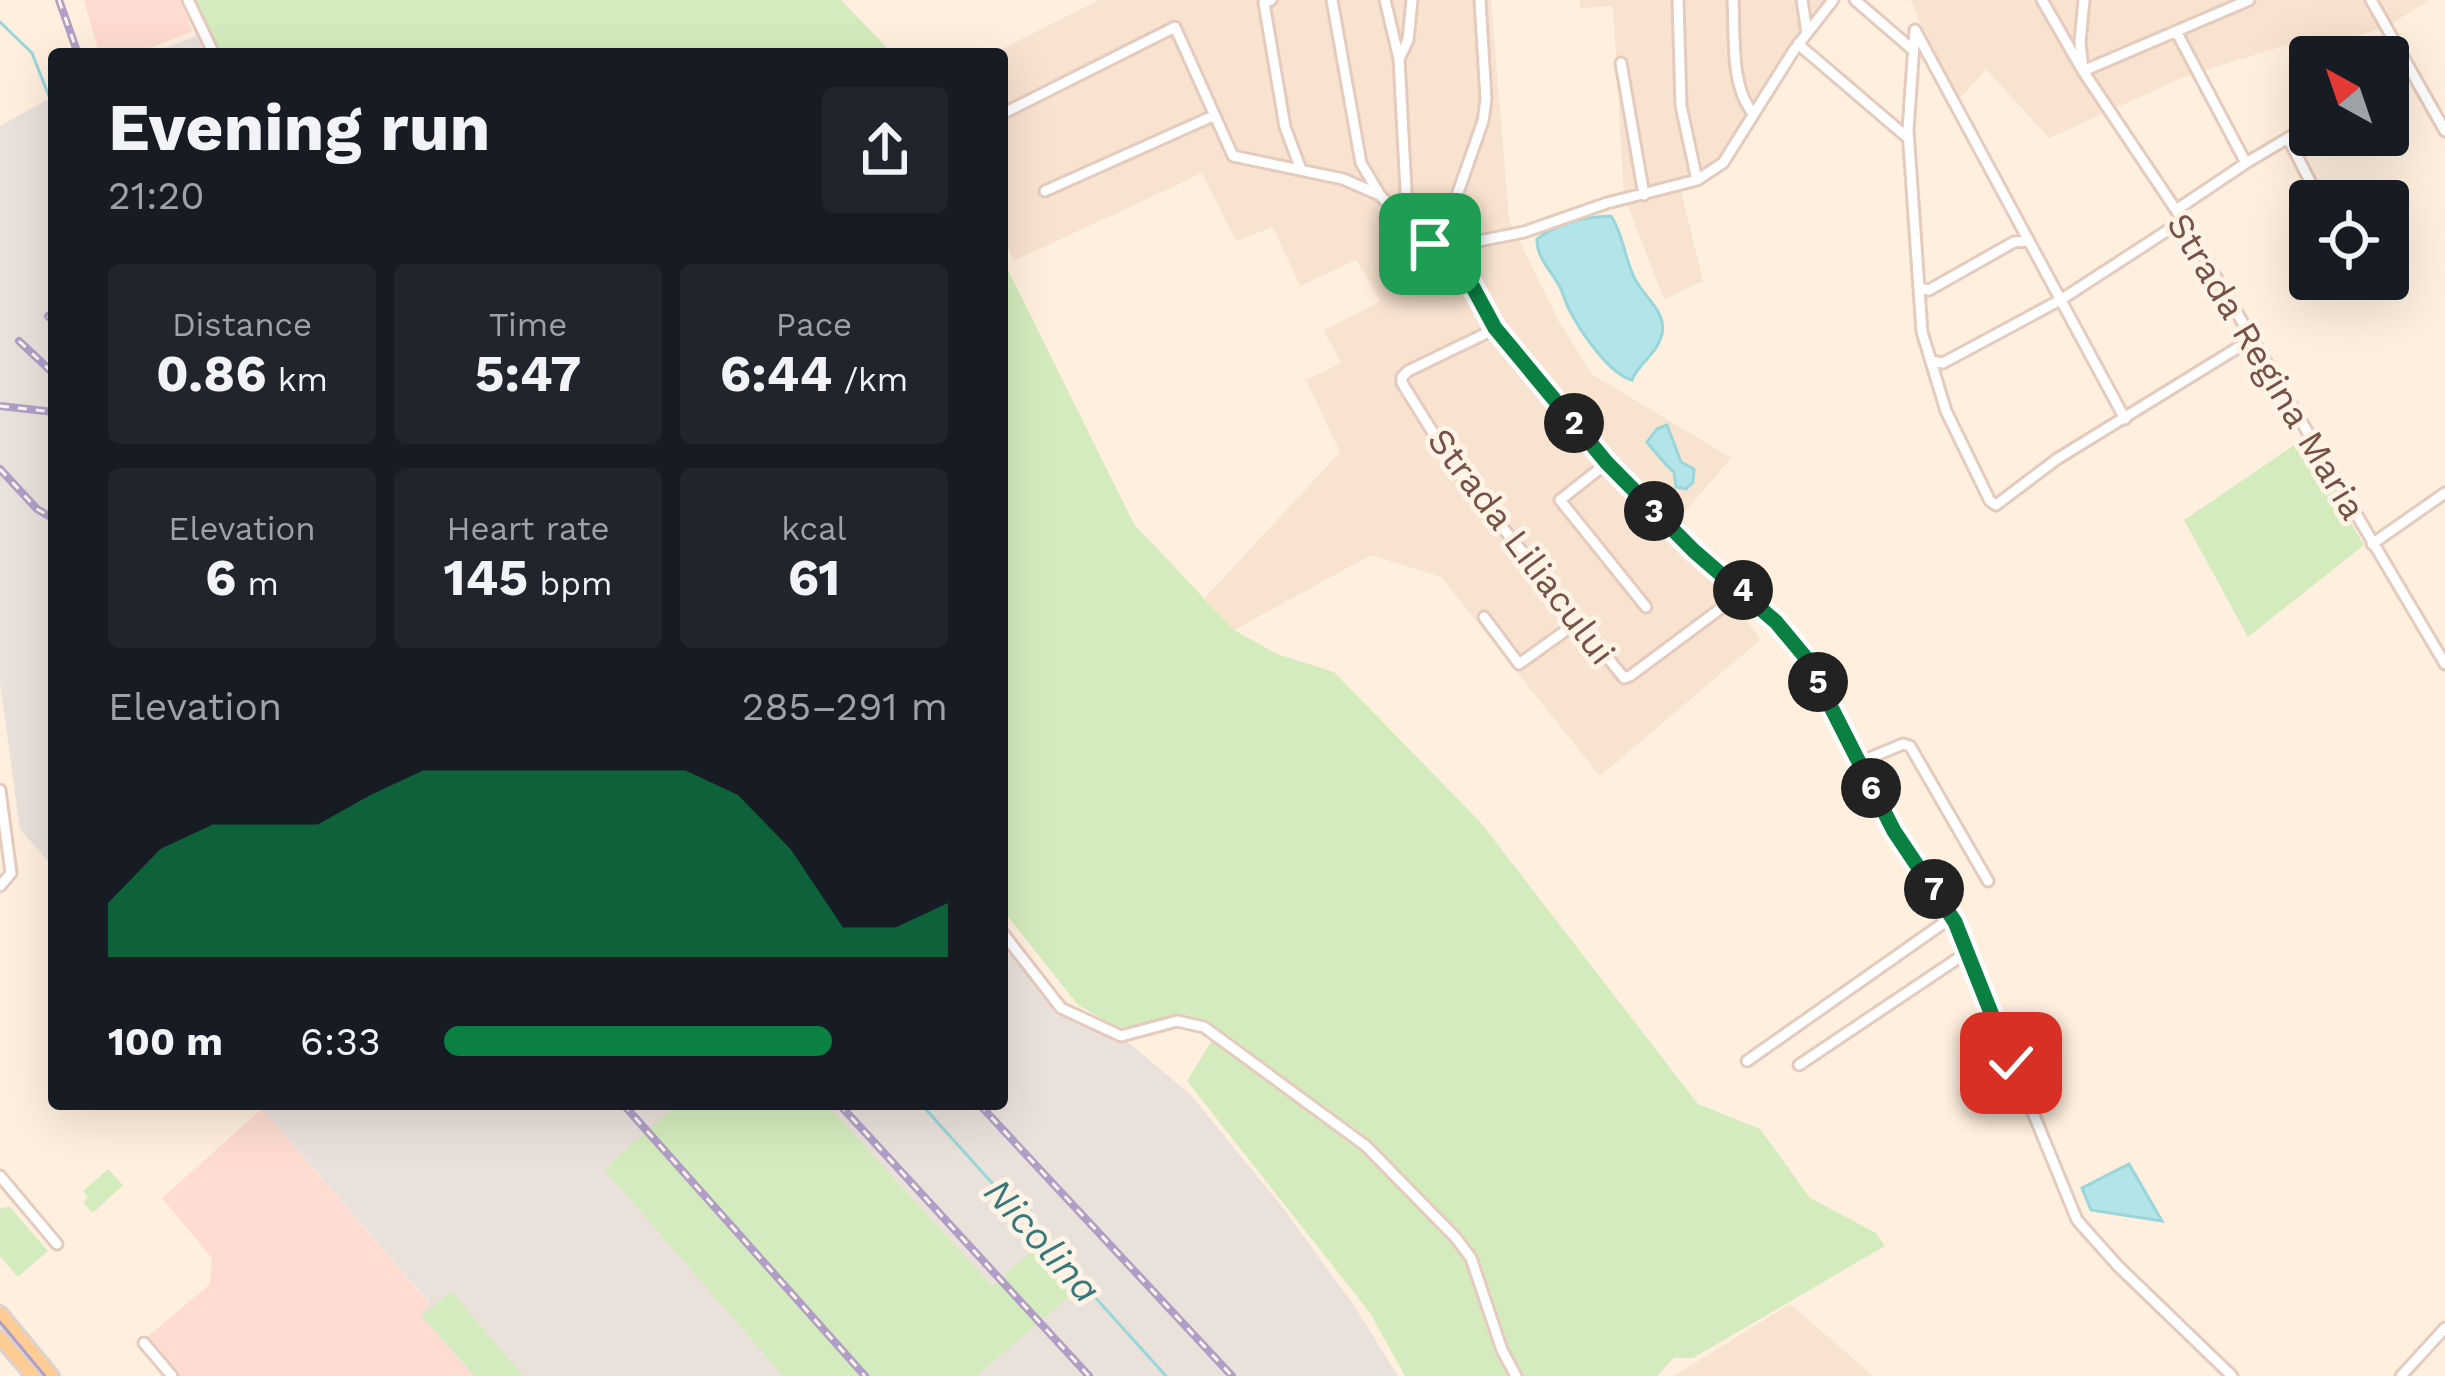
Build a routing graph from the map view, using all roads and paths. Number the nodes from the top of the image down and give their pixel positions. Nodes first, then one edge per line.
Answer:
1 (188, 0) edge
2 (1332, 0) edge
3 (1385, 0) edge
4 (1412, 0) edge
5 (1480, 0) edge
6 (1678, 0) edge
7 (1732, 0) edge
8 (1802, 0) edge
9 (1833, 0) edge
10 (1855, 0) edge
11 (2042, 0) edge
12 (2084, 0) edge
13 (2248, 0) edge
14 (1266, 1) edge
15 (2375, 1) edge
16 (2176, 31) junction
17 (1807, 32) junction
18 (2393, 36) edge
19 (1798, 44) junction
20 (211, 48) edge
21 (1913, 50) junction
22 (1399, 59) junction
23 (1621, 63) dead end
24 (2409, 68) edge
25 (2084, 71) junction
26 (1008, 111) edge
27 (1753, 113) junction
28 (1213, 116) junction
29 (2445, 130) edge
30 (2288, 138) joint
31 (1909, 139) junction
32 (1361, 163) junction
33 (2246, 163) junction
34 (1300, 167) junction
35 (1343, 179) junction
36 (1697, 180) junction
37 (2309, 180) edge
38 (1045, 191) dead end
39 (1380, 195) junction
40 (1644, 195) junction
41 (2176, 210) junction
42 (2182, 221) junction
43 (1408, 229) junction
44 (2029, 241) junction
45 (1450, 245) junction
46 (1919, 288) junction
47 (2062, 299) junction
48 (1495, 328) junction
49 (2252, 340) junction
50 (1931, 361) junction
51 (2125, 419) junction
52 (1607, 463) junction
53 (2445, 493) edge
54 (2372, 544) junction
55 (1744, 591) junction
56 (1646, 608) dead end
57 (1484, 616) dead end
58 (1579, 621) junction
59 (2445, 664) edge
60 (1859, 762) junction
61 (0, 790) edge
62 (1988, 881) dead end
63 (3, 884) edge
64 (1952, 917) junction
65 (1008, 940) edge
66 (1969, 951) junction
67 (1747, 1061) dead end
68 (1799, 1065) dead end
69 (0, 1176) edge
70 (57, 1244) dead end
71 (0, 1313) edge
72 (2445, 1328) edge
73 (0, 1338) edge
74 (144, 1343) dead end
75 (33, 1376) edge
76 (52, 1376) edge
77 (172, 1376) edge
78 (1516, 1376) edge
79 (2232, 1376) edge
80 (2401, 1376) edge

1 - 20 street
2 - 32 street
3 - 22 street
4 - 22 street
5 - 45 street
6 - 36 street
7 - 27 street
8 - 17 street
9 - 17 street
10 - 21 street
11 - 25 street, Strada Regina Maria
12 - 25 street
13 - 16 street
14 - 34 street
15 - 18 street
16 - 25 street
16 - 33 street
17 - 19 street
19 - 27 street
19 - 31 street
21 - 31 street
21 - 44 street
22 - 43 street
23 - 40 street
24 - 29 street
25 - 41 street, Strada Regina Maria
26 - 28 street
27 - 36 street
28 - 34 street
28 - 38 street
30 - 33 street
30 - 37 street
31 - 46 street
32 - 35 street
32 - 39 street
33 - 41 street
34 - 35 street
35 - 39 street
36 - 40 street
39 - 43 street
40 - 45 street
41 - 42 street, Strada Regina Maria
42 - 47 street
42 - 49 street, Strada Regina Maria
43 - 45 street
44 - 46 street
44 - 47 street
45 - 48 street
46 - 50 street
47 - 50 street
47 - 51 street
48 - 52 street
48 - 58 street, Strada Liliacului
49 - 51 street
49 - 54 street, Strada Regina Maria
50 - 51 street
52 - 55 street
52 - 56 street
53 - 54 street
54 - 59 street, Strada Regina Maria
55 - 58 street, Strada Liliacului
55 - 60 street
57 - 58 street
60 - 62 street
60 - 64 street
61 - 63 street
64 - 66 street
64 - 67 street
65 - 78 street
66 - 68 street
66 - 79 street
69 - 70 street
71 - 76 main road
72 - 80 street
73 - 75 main road
74 - 77 street

